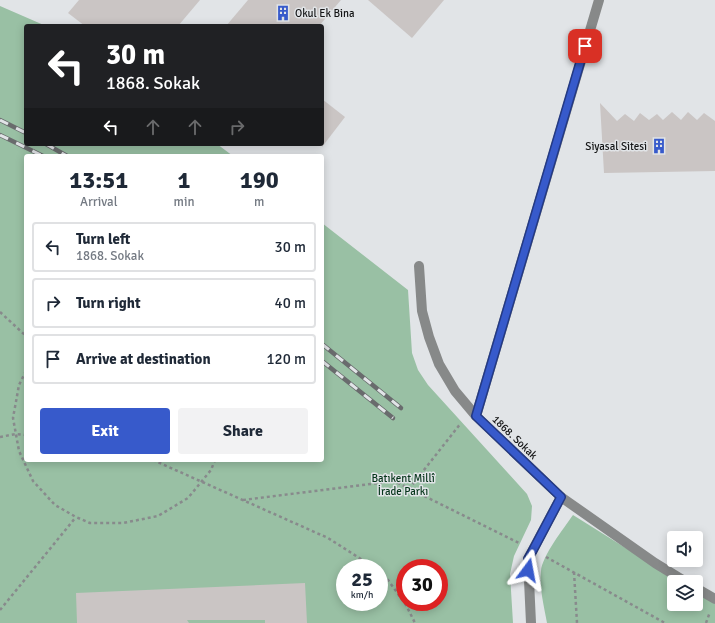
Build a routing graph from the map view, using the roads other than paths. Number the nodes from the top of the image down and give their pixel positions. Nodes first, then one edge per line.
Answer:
1 (599, 0) edge
2 (419, 266) dead end
3 (474, 413) junction
4 (561, 497) junction
5 (675, 575) edge
6 (703, 592) edge
7 (715, 599) edge
8 (531, 623) edge

1 - 3 street
2 - 3 street, 1868. Sokak
3 - 4 street, 1868. Sokak
4 - 5 street, 1868. Sokak
4 - 8 street
6 - 7 street

